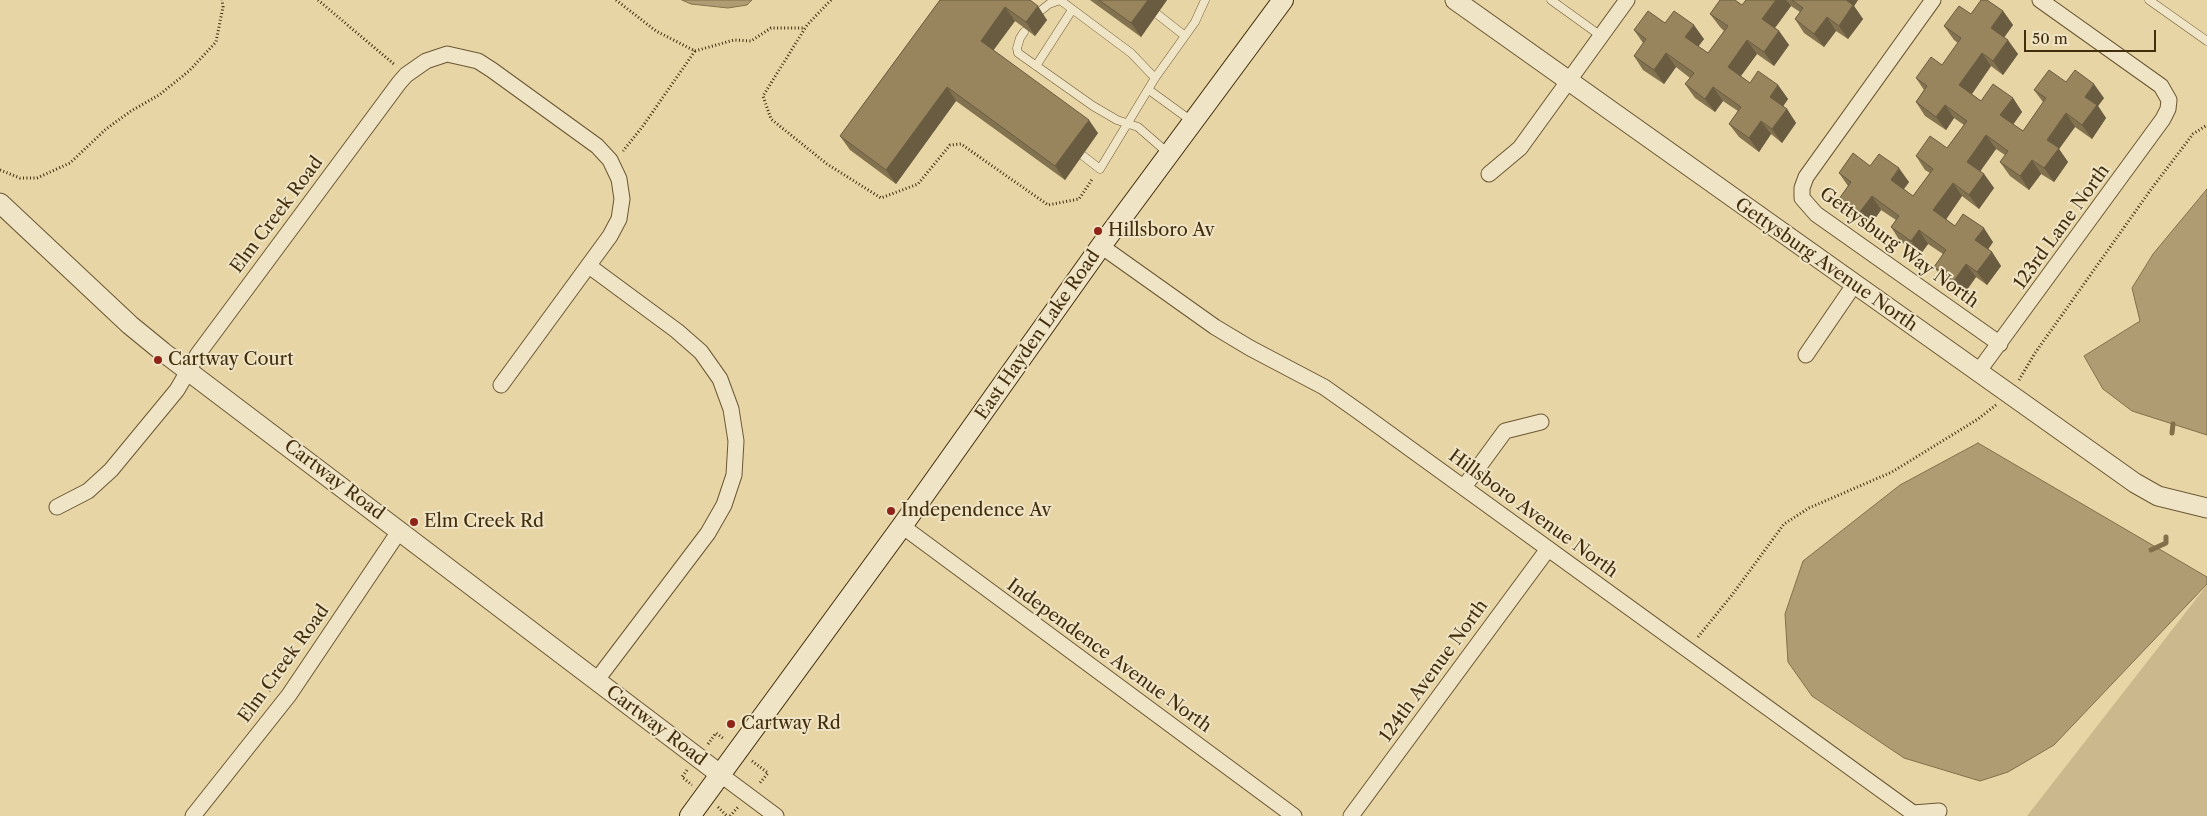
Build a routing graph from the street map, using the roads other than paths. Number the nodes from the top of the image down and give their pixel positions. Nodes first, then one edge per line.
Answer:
1 (1205, 0) edge
2 (1283, 0) edge
3 (1455, 0) edge
4 (1551, 0) edge
5 (1627, 0) edge
6 (1933, 0) edge
7 (2040, 0) edge
8 (2149, 0) edge
9 (1072, 10) junction
10 (1039, 12) edge
11 (1158, 14) dead end
12 (1024, 32) edge
13 (1185, 36) junction
14 (1601, 36) junction
15 (2207, 41) edge
16 (1036, 66) junction
17 (1155, 78) junction
18 (1567, 81) junction
19 (1149, 90) junction
20 (1192, 122) junction
21 (1128, 123) junction
22 (1169, 154) junction
23 (1082, 155) dead end
24 (1489, 174) dead end
25 (0, 204) edge
26 (1101, 246) junction
27 (589, 266) junction
28 (1854, 285) junction
29 (2000, 344) junction
30 (1806, 355) dead end
31 (188, 371) junction
32 (1978, 372) junction
33 (501, 385) dead end
34 (1541, 422) dead end
35 (1464, 487) junction
36 (57, 507) dead end
37 (2207, 508) edge
38 (902, 526) junction
39 (400, 530) junction
40 (1548, 549) junction
41 (596, 681) junction
42 (721, 775) junction
43 (1939, 811) dead end
44 (193, 816) edge
45 (690, 816) edge
46 (776, 816) edge
47 (1294, 816) edge
48 (1351, 816) edge

1 - 13 lane
2 - 20 main road, East Hayden Lake Road
3 - 18 street, Gettysburg Avenue North
4 - 14 lane
5 - 14 street
6 - 29 street, Gettysburg Way North
7 - 29 street, 123rd Lane North
8 - 15 lane
9 - 10 lane
9 - 16 lane
9 - 17 lane
11 - 13 lane
12 - 16 lane
13 - 17 lane
14 - 18 street
16 - 21 lane
17 - 19 lane
18 - 24 street
18 - 28 street, Gettysburg Avenue North
19 - 20 lane
19 - 21 lane
20 - 22 main road, East Hayden Lake Road
21 - 22 lane
21 - 23 lane
22 - 26 main road, East Hayden Lake Road
25 - 31 street, Cartway Road
26 - 35 street, Hillsboro Avenue North
26 - 38 main road, East Hayden Lake Road
27 - 31 street, Elm Creek Road
27 - 33 street
27 - 41 street
28 - 30 street
28 - 32 street, Gettysburg Avenue North
29 - 32 street, 123rd Lane North
31 - 36 street, Elm Creek Road
31 - 39 street, Cartway Road
32 - 37 street, Gettysburg Avenue North
34 - 35 street
35 - 40 street, Hillsboro Avenue North
38 - 42 main road, East Hayden Lake Road
38 - 47 street, Independence Avenue North
39 - 41 street, Cartway Road
39 - 44 street, Elm Creek Road
40 - 43 street, Hillsboro Avenue North
40 - 48 street, 124th Avenue North
41 - 42 street, Cartway Road
42 - 45 main road, East Hayden Lake Road
42 - 46 street, Cartway Road

